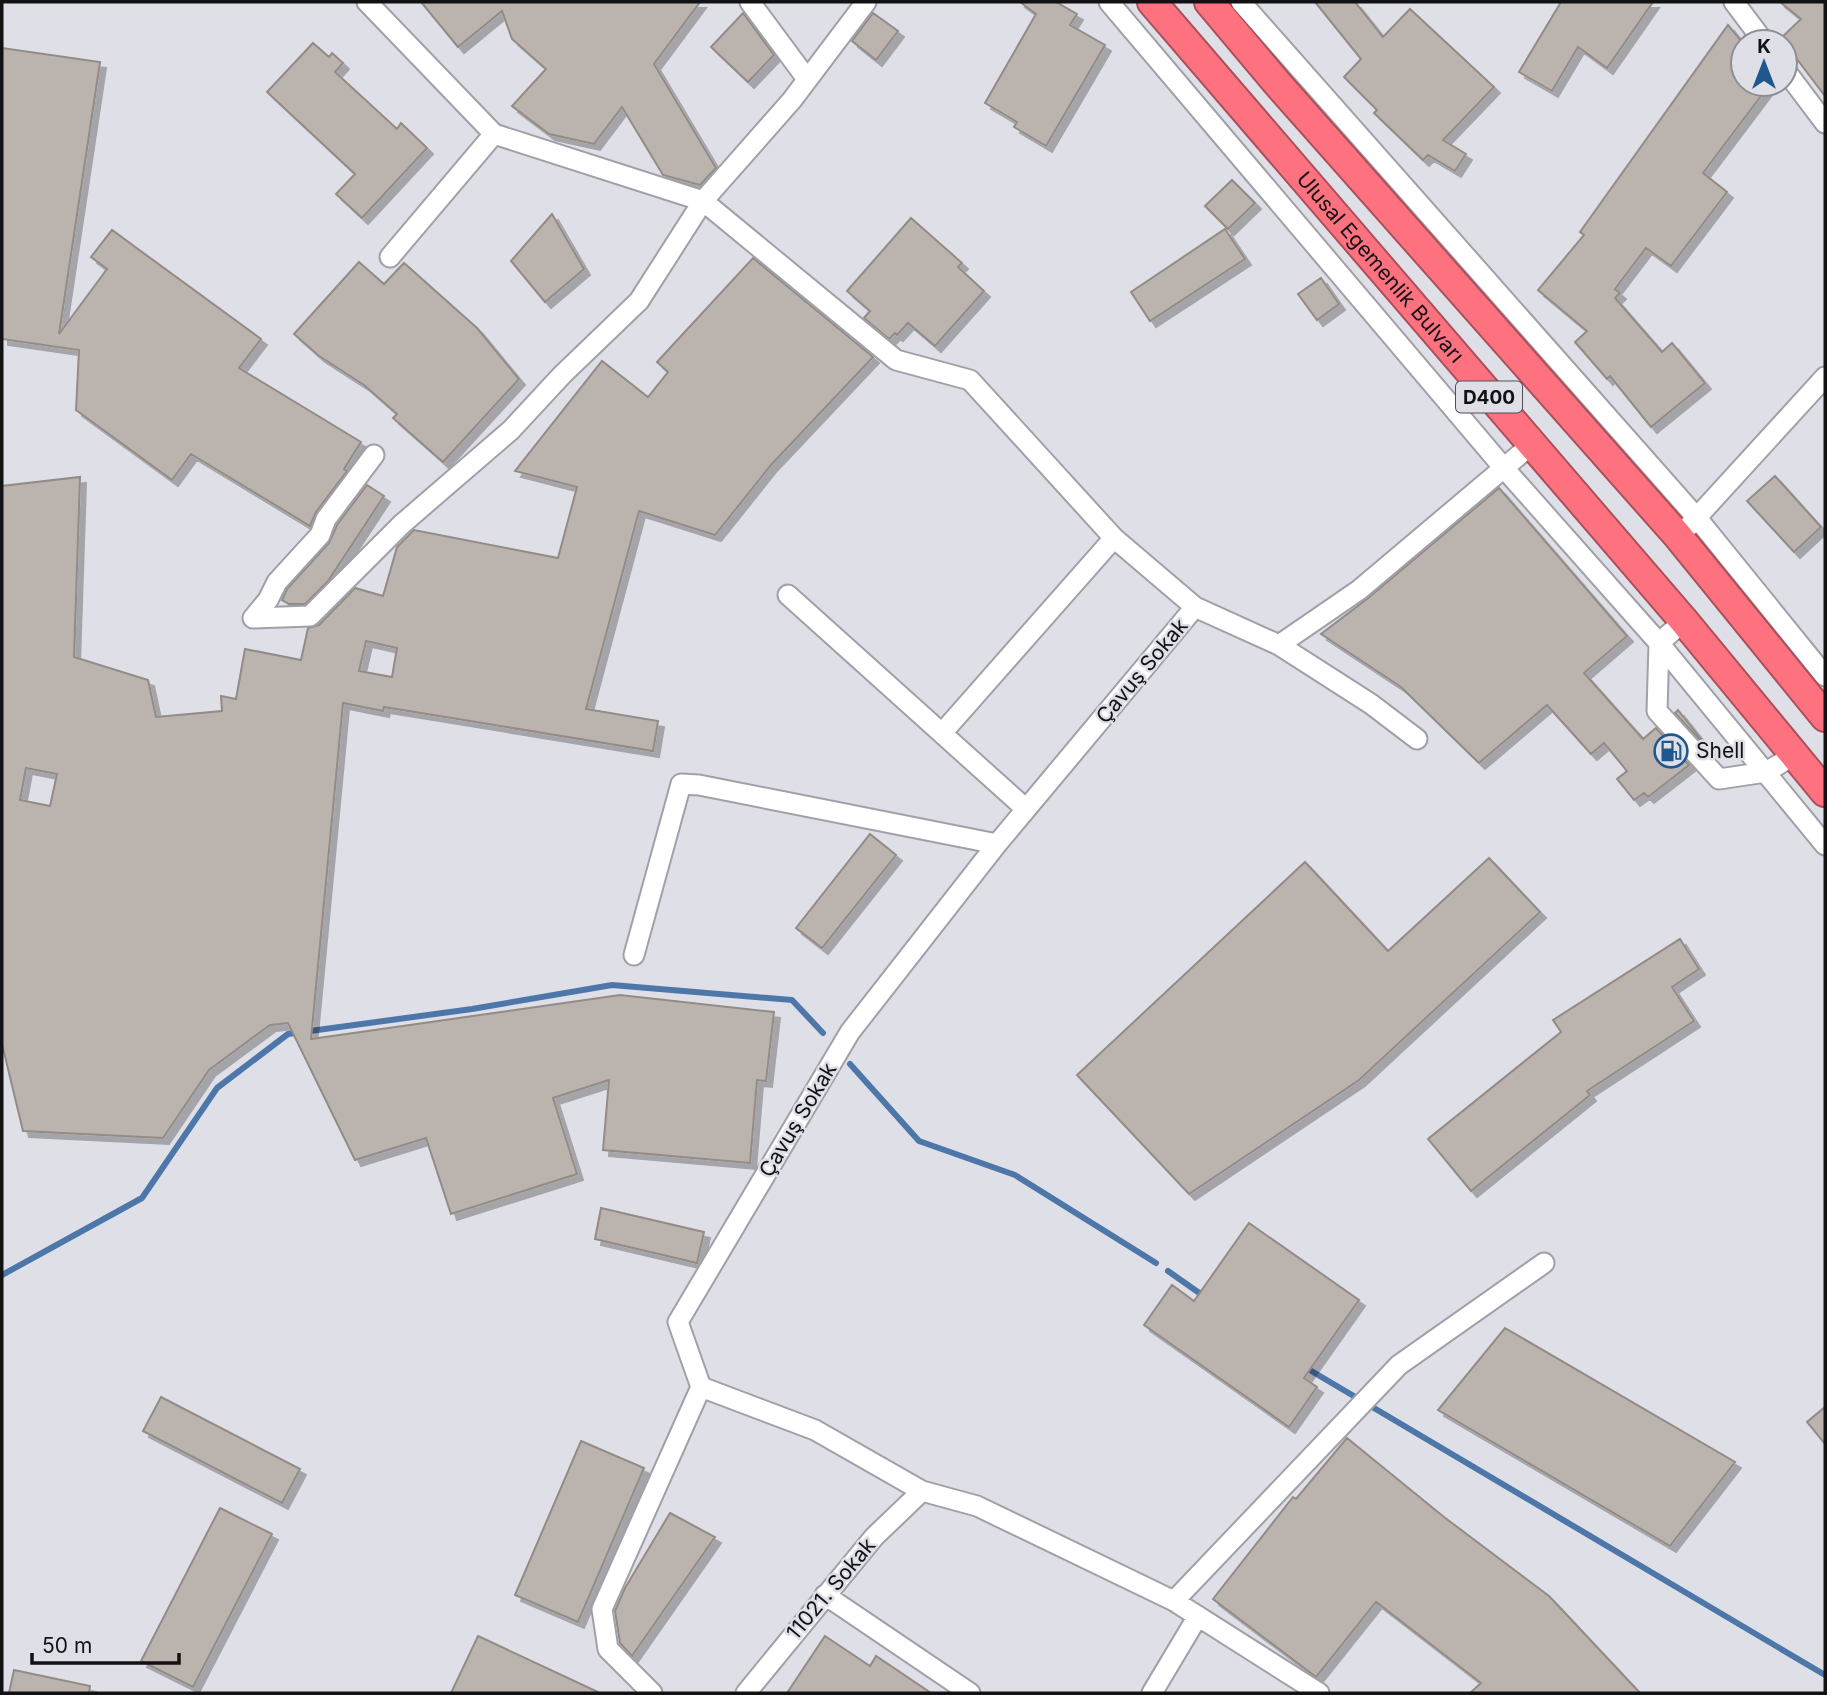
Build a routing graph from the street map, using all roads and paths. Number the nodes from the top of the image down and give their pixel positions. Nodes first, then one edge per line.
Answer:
1 (367, 2) edge
2 (750, 2) edge
3 (866, 2) edge
4 (1109, 2) edge
5 (1152, 2) edge
6 (1209, 2) edge
7 (1241, 2) edge
8 (1734, 2) edge
9 (1754, 28) edge
10 (807, 79) junction
11 (1799, 89) edge
12 (1825, 123) edge
13 (494, 134) junction
14 (702, 201) junction
15 (390, 257) dead end
16 (1825, 377) edge
17 (1531, 446) junction
18 (374, 455) dead end
19 (1503, 467) junction
20 (1687, 527) junction
21 (1114, 538) junction
22 (788, 595) dead end
23 (1195, 607) junction
24 (1684, 621) junction
25 (1659, 643) junction
26 (1279, 645) junction
27 (1825, 676) edge
28 (1825, 717) edge
29 (943, 732) junction
30 (1418, 738) dead end
31 (1796, 754) junction
32 (1766, 772) junction
33 (1825, 792) edge
34 (1026, 809) junction
35 (997, 844) junction
36 (1825, 845) edge
37 (634, 955) dead end
38 (1544, 1263) dead end
39 (701, 1387) junction
40 (922, 1491) junction
41 (825, 1595) junction
42 (1174, 1601) junction
43 (1198, 1616) junction
44 (652, 1693) edge
45 (746, 1693) edge
46 (970, 1693) edge
47 (1152, 1693) edge
48 (1319, 1693) edge

1 - 13 street
2 - 10 street
3 - 10 street
4 - 19 street
5 - 17 highway, Ulusal Egemenlik Bulvarı / D400
6 - 20 highway, Ulusal Egemenlik Bulvarı / D400
7 - 20 street
8 - 9 street
10 - 14 street
11 - 12 street
13 - 14 street
13 - 15 street
14 - 18 street
14 - 21 street
16 - 20 street
17 - 19 street
17 - 24 highway, Ulusal Egemenlik Bulvarı / D400
19 - 25 street
19 - 26 street
20 - 27 street
20 - 28 highway, Ulusal Egemenlik Bulvarı / D400
21 - 23 street
21 - 29 street
22 - 29 street
23 - 26 street
23 - 34 street, Çavuş Sokak
24 - 25 street
24 - 31 highway, Ulusal Egemenlik Bulvarı / D400
25 - 32 street
25 - 32 street
26 - 30 street
29 - 34 street
31 - 32 street
31 - 33 highway, Ulusal Egemenlik Bulvarı / D400
32 - 36 street
34 - 35 street, Çavuş Sokak
35 - 37 street
35 - 39 street, Çavuş Sokak
38 - 42 street
39 - 40 street
39 - 44 street
40 - 41 street, 11021. Sokak
40 - 42 street
41 - 45 street, 11021. Sokak
41 - 46 street
42 - 43 street
43 - 47 street
43 - 48 street

